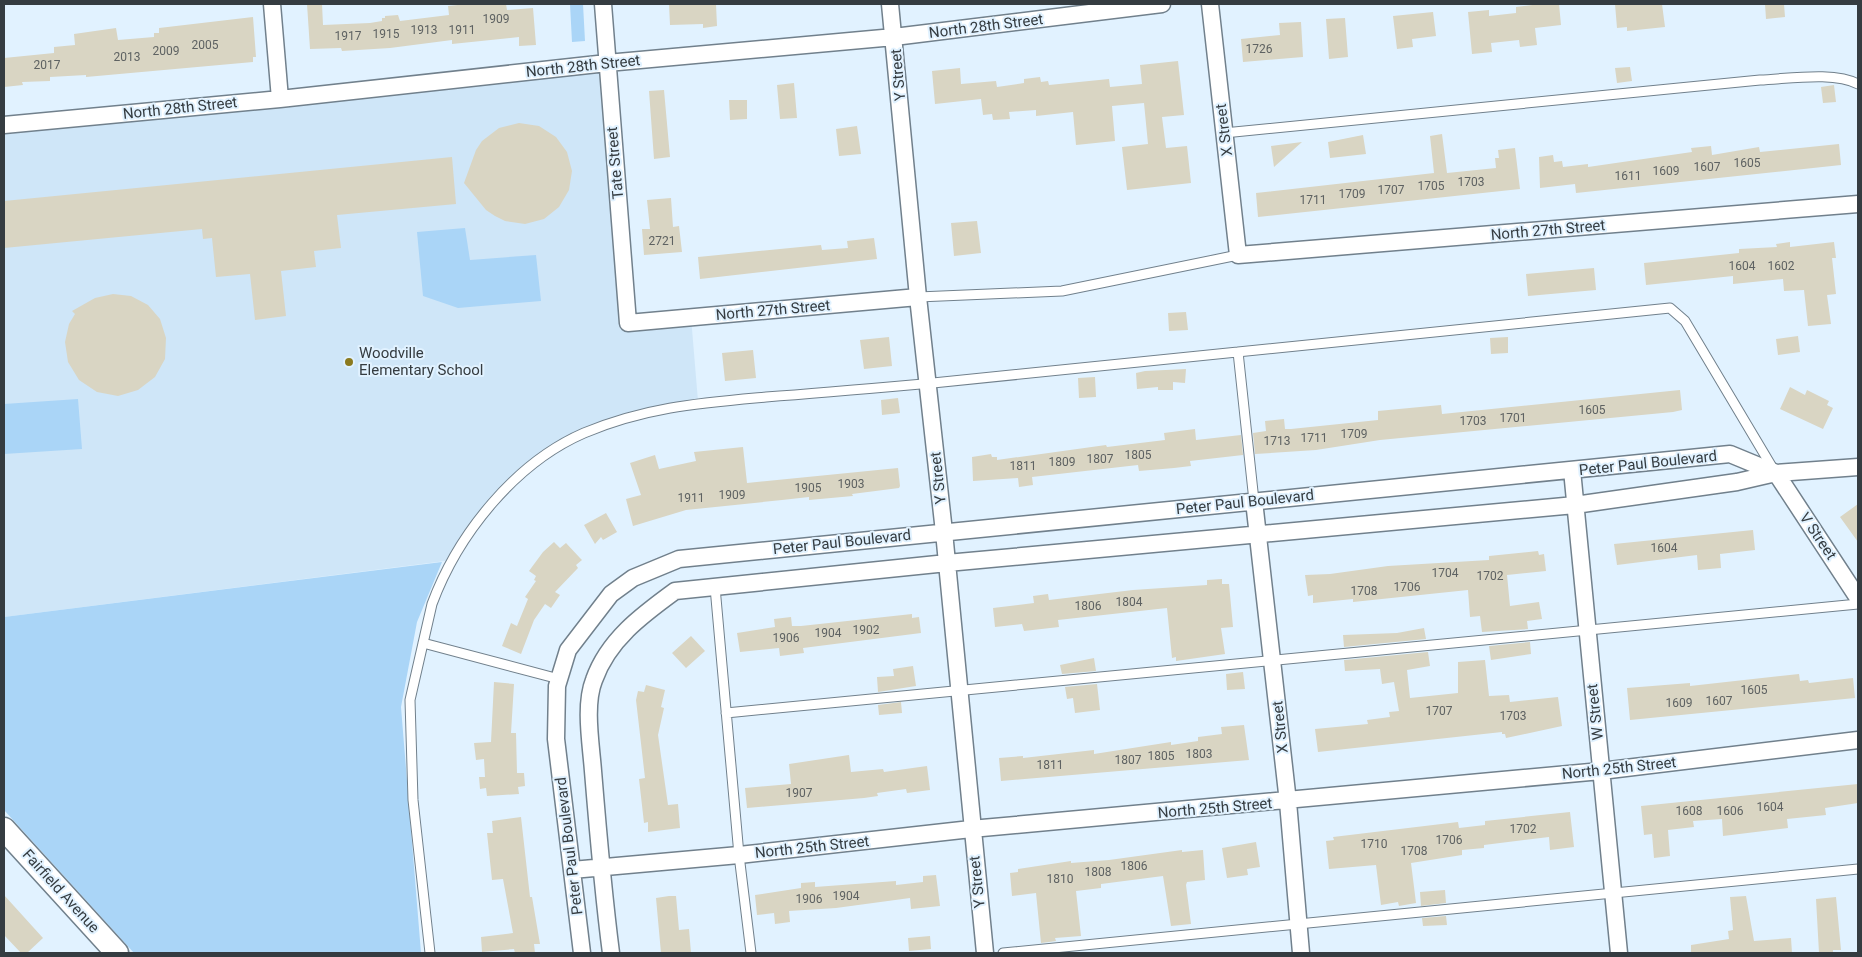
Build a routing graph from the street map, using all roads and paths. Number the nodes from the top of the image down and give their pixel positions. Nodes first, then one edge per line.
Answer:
1 (272, 4) edge
2 (603, 4) edge
3 (890, 4) edge
4 (1162, 4) edge
5 (1210, 4) edge
6 (894, 37) junction
7 (607, 63) junction
8 (1858, 84) edge
9 (280, 99) junction
10 (4, 125) edge
11 (1224, 133) junction
12 (1858, 204) edge
13 (1238, 255) junction
14 (918, 296) junction
15 (628, 323) joint
16 (1238, 352) junction
17 (928, 383) junction
18 (1858, 467) edge
19 (1572, 470) junction
20 (1776, 473) junction
21 (1254, 501) junction
22 (1575, 505) junction
23 (944, 532) junction
24 (1258, 534) junction
25 (947, 563) junction
26 (715, 587) junction
27 (1858, 598) edge
28 (1858, 604) edge
29 (1587, 630) junction
30 (423, 643) junction
31 (1273, 661) junction
32 (559, 679) junction
33 (959, 692) junction
34 (726, 713) junction
35 (1858, 740) edge
36 (1601, 771) junction
37 (1288, 802) junction
38 (4, 829) edge
39 (971, 829) junction
40 (739, 855) junction
41 (600, 868) junction
42 (1858, 869) edge
43 (572, 870) junction
44 (1613, 894) junction
45 (1299, 923) junction
46 (117, 953) edge
47 (430, 953) edge
48 (582, 953) edge
49 (611, 953) edge
50 (751, 953) edge
51 (985, 953) edge
52 (1003, 953) edge
53 (1302, 953) edge
54 (1618, 953) edge

1 - 9 street
2 - 7 street, Tate Street
3 - 6 street, Y Street
4 - 6 street, North 28th Street
5 - 11 street, X Street
6 - 7 street, North 28th Street
6 - 14 street, Y Street
7 - 9 street, North 28th Street
7 - 15 street, Tate Street
8 - 11 lane
9 - 10 street, North 28th Street
11 - 13 street, X Street
12 - 13 street, North 27th Street
13 - 14 lane
14 - 15 street, North 27th Street
14 - 17 street, Y Street
16 - 17 lane
16 - 20 lane
16 - 21 lane
17 - 23 street, Y Street
17 - 30 lane
18 - 20 street
19 - 20 street, Peter Paul Boulevard
19 - 21 street, Peter Paul Boulevard
19 - 22 street, W Street
20 - 22 street, Peter Paul Boulevard
20 - 27 street, V Street
21 - 23 street, Peter Paul Boulevard
21 - 24 street, X Street
22 - 24 street, Peter Paul Boulevard
22 - 29 street, W Street
23 - 25 street, Y Street
23 - 32 street, Peter Paul Boulevard
24 - 25 street, Peter Paul Boulevard
24 - 31 street, X Street
25 - 26 street, Peter Paul Boulevard
25 - 33 street, Y Street
26 - 34 lane
26 - 41 street, Peter Paul Boulevard
28 - 29 lane
29 - 31 lane
29 - 36 street, W Street
30 - 32 lane
30 - 47 lane
31 - 33 lane
31 - 37 street, X Street
32 - 43 street, Peter Paul Boulevard
33 - 34 lane
33 - 39 street, Y Street
34 - 40 lane
35 - 36 street, North 25th Street
36 - 37 street, North 25th Street
36 - 44 street, W Street
37 - 39 street, North 25th Street
37 - 45 street, X Street
38 - 46 main road, Fairfield Avenue
39 - 40 street, North 25th Street
39 - 51 street, Y Street
40 - 41 street, North 25th Street
40 - 50 lane
41 - 43 street, North 25th Street
41 - 49 street, Peter Paul Boulevard
42 - 44 lane
43 - 48 street, Peter Paul Boulevard
44 - 45 lane
44 - 54 street, W Street
45 - 52 lane
45 - 53 street, X Street

